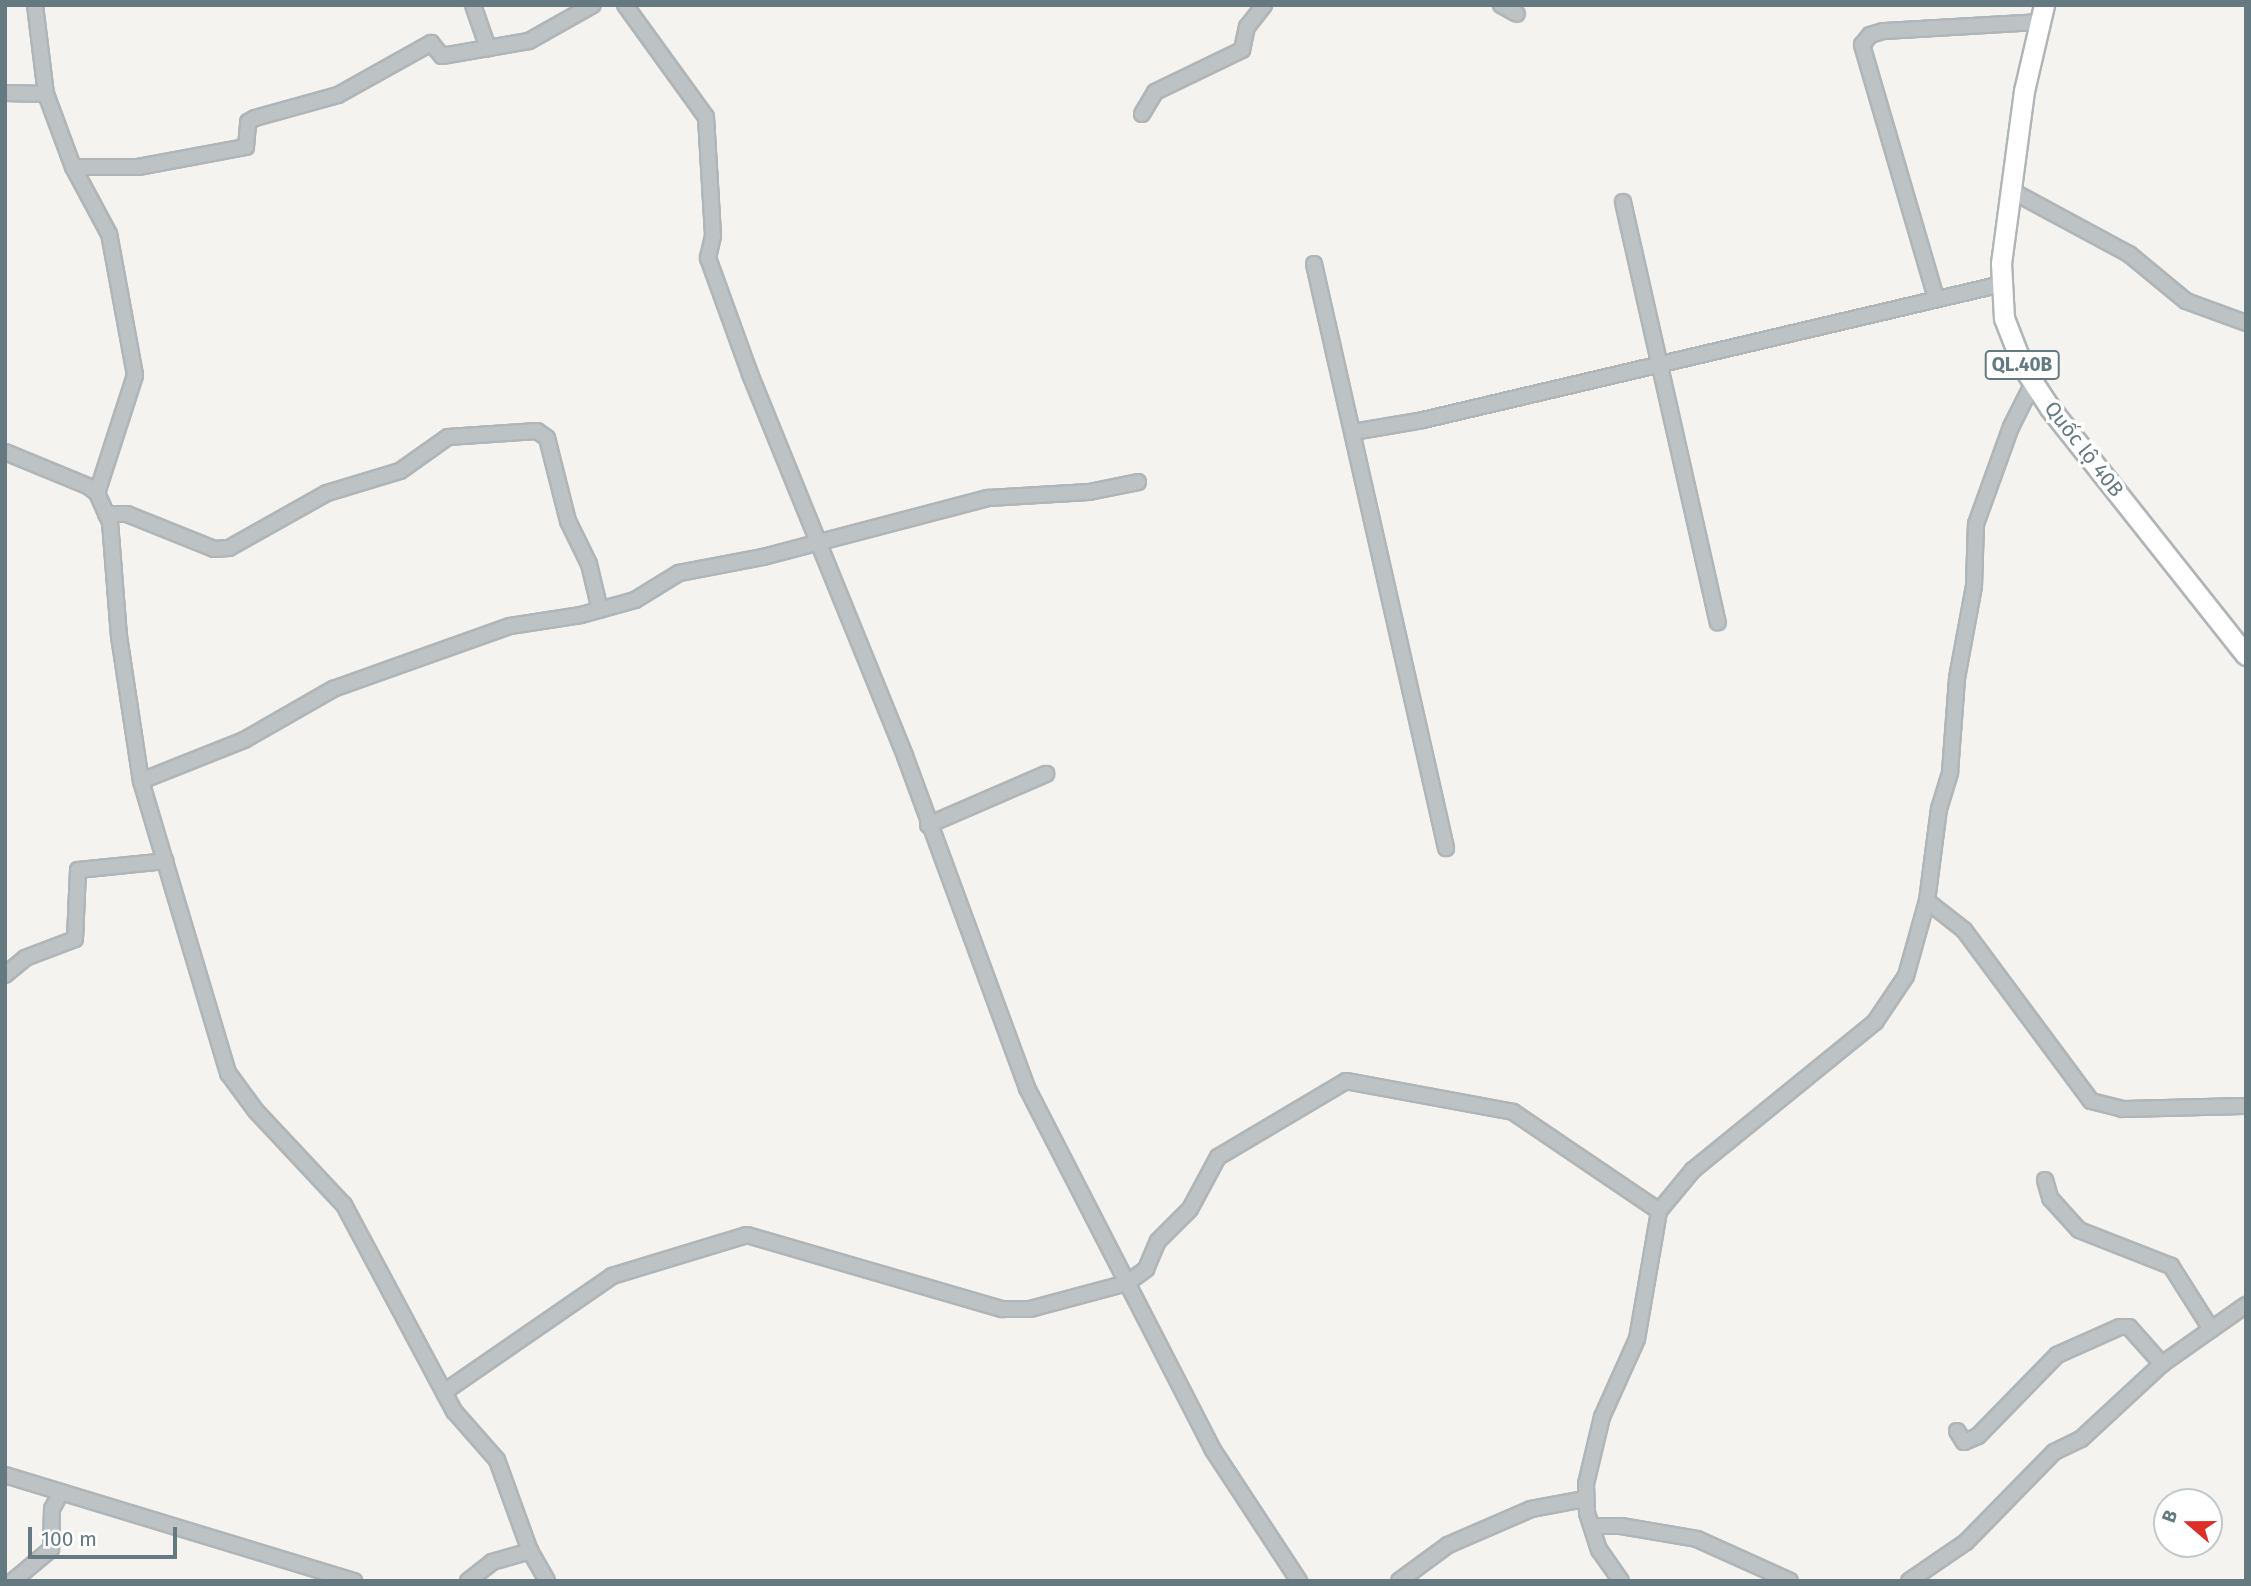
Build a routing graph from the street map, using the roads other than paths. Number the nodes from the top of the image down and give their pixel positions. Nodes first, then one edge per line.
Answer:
1 (35, 5) edge
2 (473, 5) edge
3 (593, 5) edge
4 (625, 5) edge
5 (1264, 5) edge
6 (1501, 5) edge
7 (1517, 14) dead end
8 (2041, 14) edge
9 (488, 48) junction
10 (5, 93) edge
11 (46, 94) junction
12 (1142, 114) dead end
13 (74, 167) junction
14 (2012, 191) junction
15 (1623, 202) dead end
16 (1314, 264) dead end
17 (2002, 284) junction
18 (1936, 298) junction
19 (2246, 323) edge
20 (1660, 364) junction
21 (2033, 383) junction
22 (1353, 432) junction
23 (5, 452) edge
24 (1138, 482) dead end
25 (97, 494) junction
26 (106, 514) junction
27 (818, 542) junction
28 (600, 610) junction
29 (1718, 622) dead end
30 (2246, 655) edge
31 (1046, 774) dead end
32 (141, 781) junction
33 (928, 825) junction
34 (1446, 848) dead end
35 (166, 861) junction
36 (1927, 901) junction
37 (5, 975) edge
38 (2246, 1106) edge
39 (2045, 1180) dead end
40 (1659, 1211) junction
41 (1126, 1283) junction
42 (2246, 1305) edge
43 (2211, 1329) junction
44 (2162, 1364) junction
45 (444, 1392) junction
46 (1957, 1431) dead end
47 (5, 1475) edge
48 (61, 1492) junction
49 (1585, 1499) junction
50 (1592, 1526) junction
51 (530, 1551) junction
52 (13, 1581) edge
53 (354, 1581) edge
54 (468, 1581) edge
55 (547, 1581) edge
56 (1299, 1581) edge
57 (1399, 1581) edge
58 (1621, 1581) edge
59 (1790, 1581) edge
60 (1909, 1581) edge

1 - 11 street
2 - 9 street
3 - 9 street
4 - 27 street
5 - 12 street
6 - 7 street
8 - 14 highway, Quốc lộ 40B / QL.40B
8 - 18 street
9 - 13 street
10 - 11 street
11 - 13 street
13 - 25 street
14 - 17 highway, Quốc lộ 40B / QL.40B
14 - 19 street
15 - 20 street
16 - 22 street
17 - 18 street
17 - 21 highway, Quốc lộ 40B / QL.40B
18 - 20 street
20 - 22 street
20 - 29 street
21 - 30 highway, Quốc lộ 40B / QL.40B
21 - 36 street
22 - 34 street
23 - 25 street
24 - 27 street
25 - 26 street
26 - 28 street
26 - 32 street
27 - 28 street
27 - 33 street
28 - 32 street
31 - 33 street
32 - 35 street
33 - 41 street
35 - 37 street
35 - 45 street
36 - 38 street
36 - 40 street
39 - 43 street
40 - 41 street
40 - 49 street
41 - 45 street
41 - 56 street
42 - 43 street
43 - 44 street
44 - 46 street
44 - 60 street
45 - 51 street
47 - 48 street
48 - 52 street
48 - 53 street
49 - 50 street
49 - 57 street
50 - 58 street
50 - 59 street
51 - 54 street
51 - 55 street

